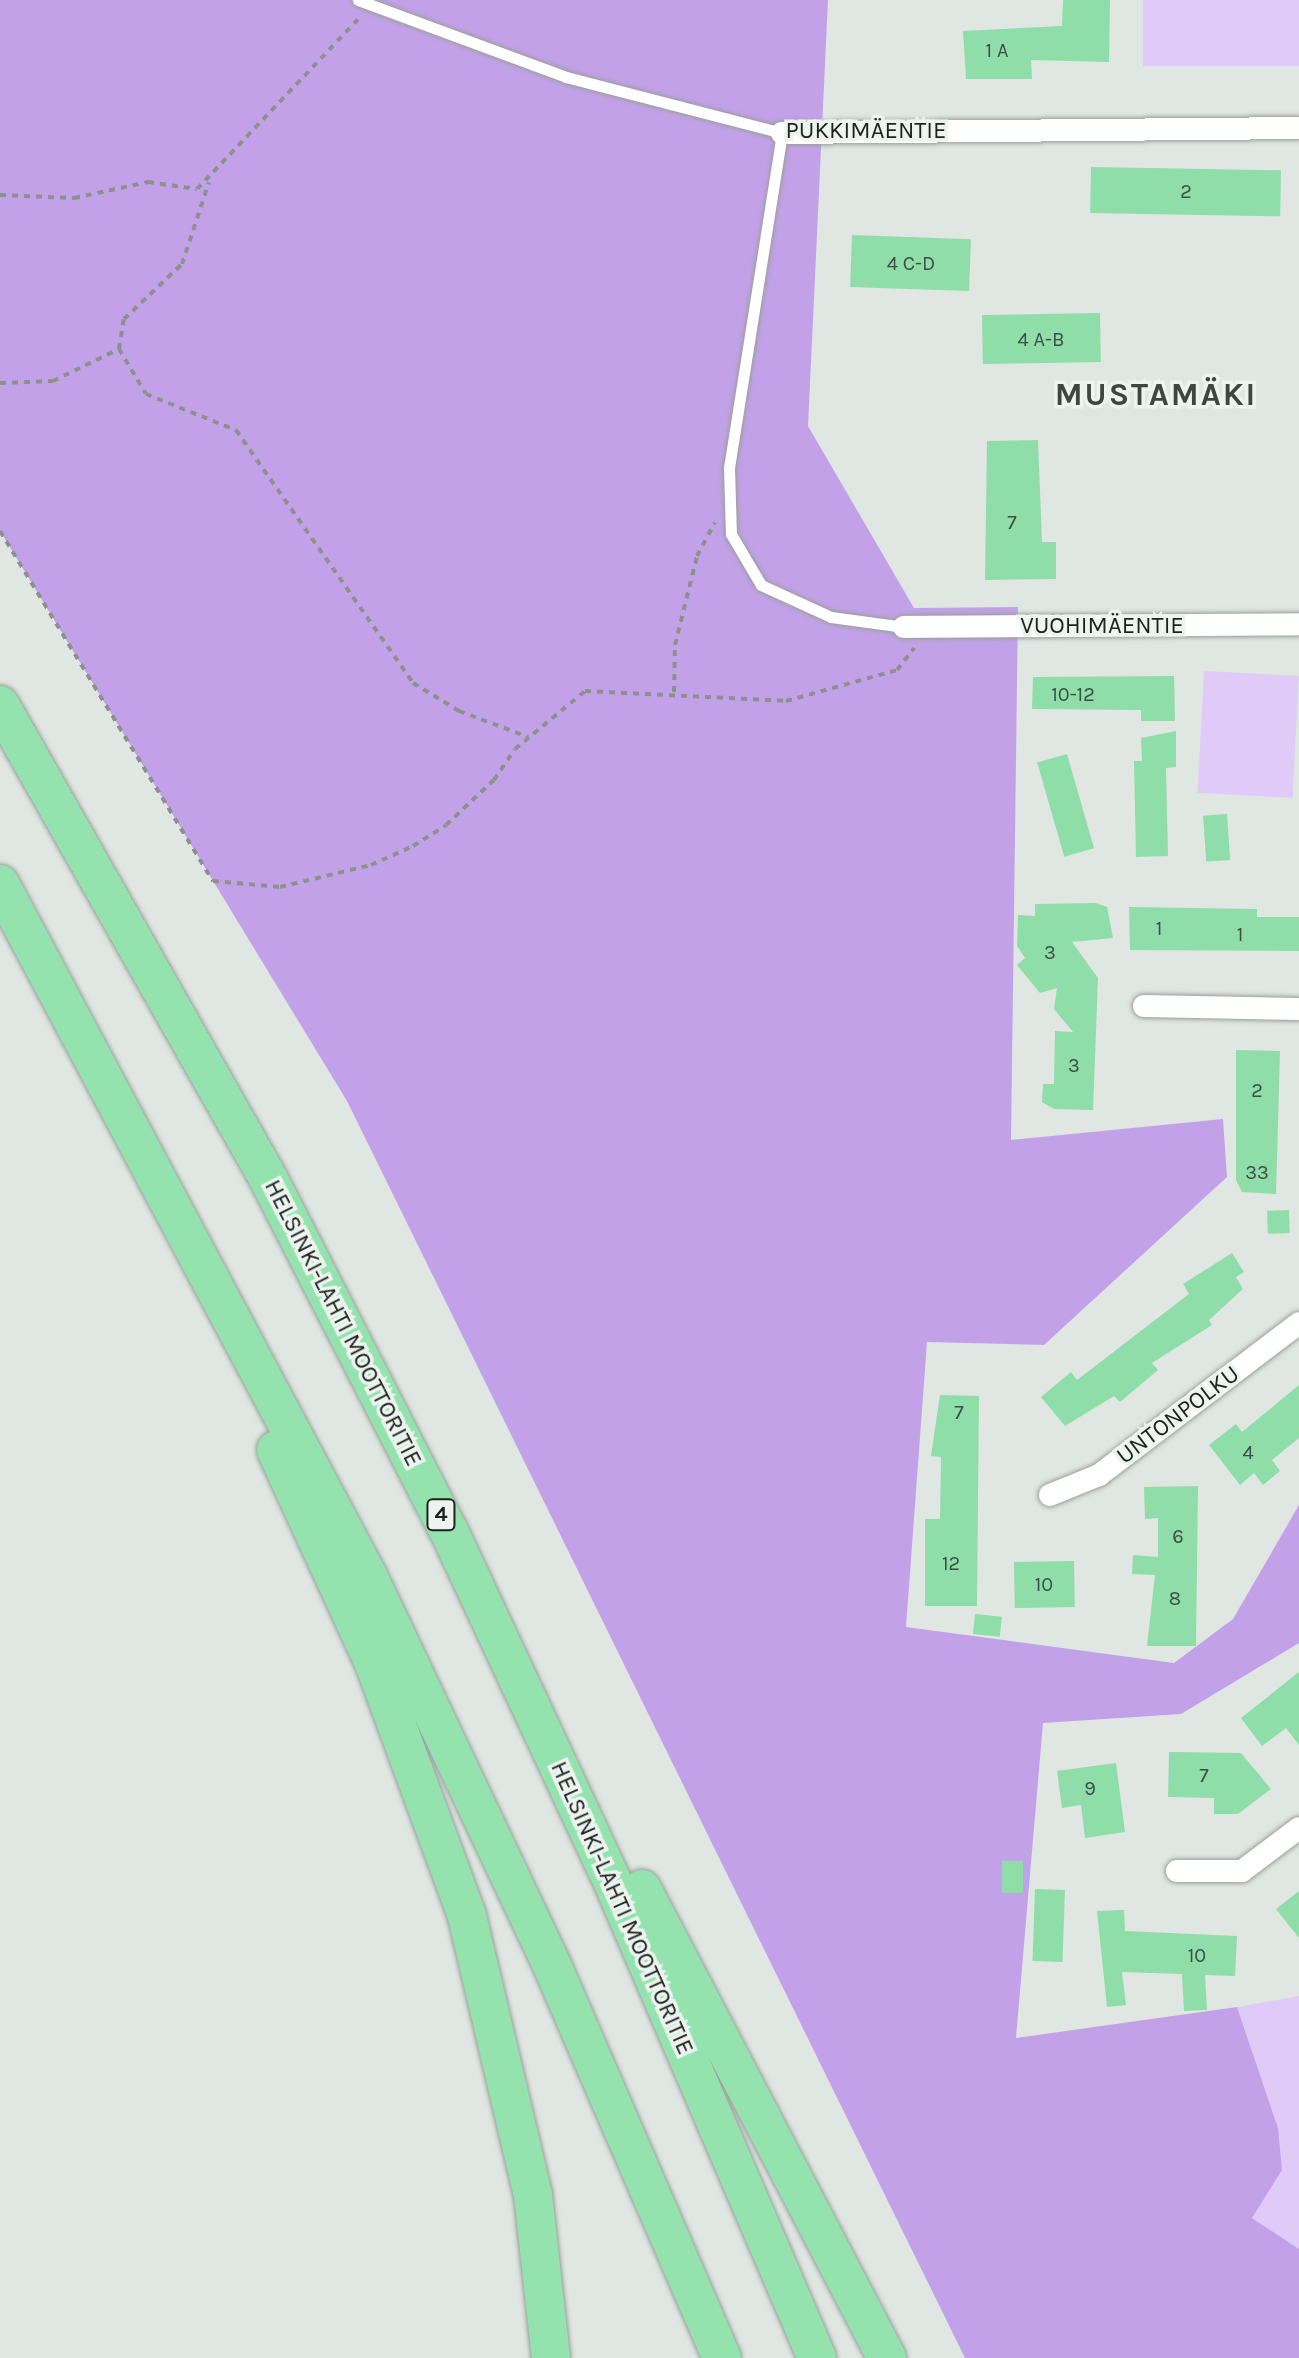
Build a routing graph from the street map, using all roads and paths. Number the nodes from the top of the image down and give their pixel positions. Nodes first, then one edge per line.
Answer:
1 (358, 0) edge
2 (370, 7) junction
3 (1299, 128) edge
4 (782, 133) junction
5 (210, 180) junction
6 (0, 195) edge
7 (119, 349) junction
8 (0, 383) edge
9 (730, 509) junction
10 (0, 531) edge
11 (1299, 624) edge
12 (913, 627) junction
13 (674, 692) junction
14 (0, 705) edge
15 (529, 737) junction
16 (0, 884) edge
17 (1144, 1006) dead end
18 (1299, 1009) edge
19 (1299, 1323) edge
20 (246, 1335) junction
21 (1050, 1495) dead end
22 (448, 1529) junction
23 (1299, 1828) edge
24 (1177, 1871) dead end
25 (551, 2358) edge
26 (722, 2358) edge
27 (817, 2358) edge
28 (887, 2358) edge

1 - 2 lane, PUKKIMÄENTIE
2 - 4 lane, PUKKIMÄENTIE
2 - 5 path
3 - 4 street, PUKKIMÄENTIE
4 - 9 lane
5 - 6 path
5 - 7 path
7 - 8 path
7 - 15 path
9 - 12 lane
9 - 13 path
10 - 15 path
11 - 12 street, VUOHIMÄENTIE
12 - 13 path
13 - 15 path
14 - 22 highway, HELSINKI-LAHTI MOOTTORITIE / 4
16 - 20 highway
17 - 18 street
19 - 21 street, UNTONPOLKU
20 - 25 highway
20 - 26 highway
22 - 27 highway, HELSINKI-LAHTI MOOTTORITIE / 4
22 - 28 highway
23 - 24 street

